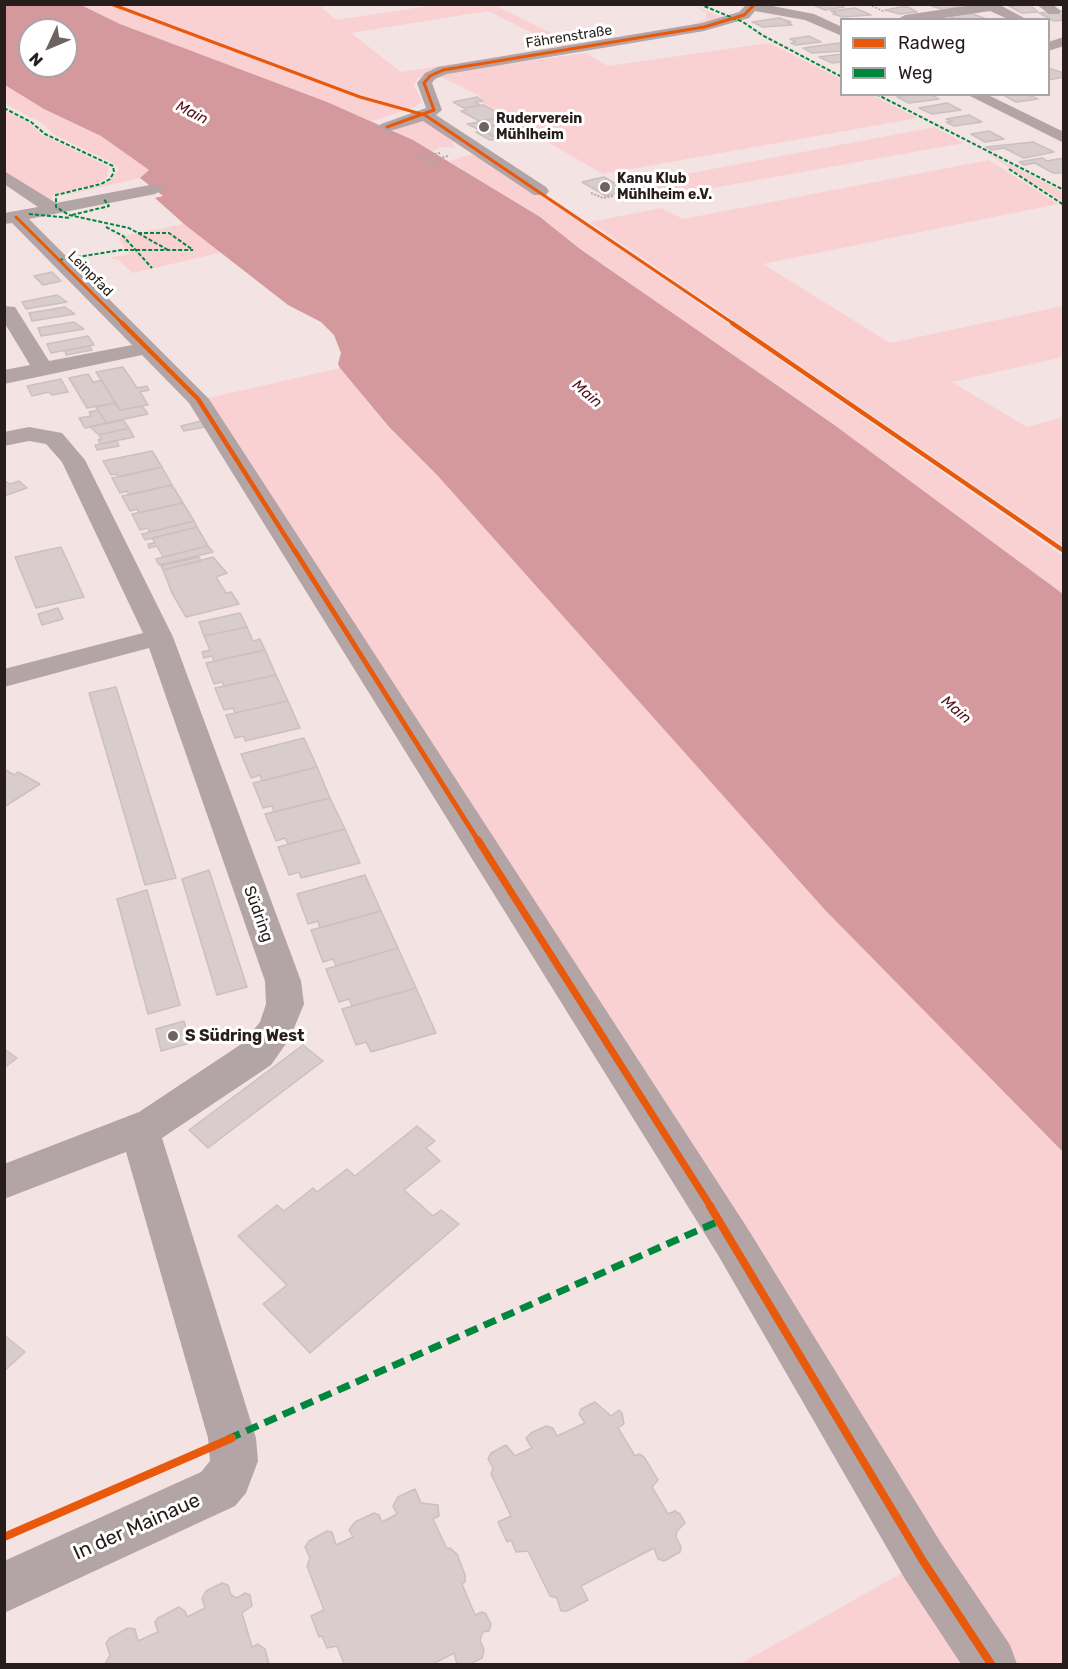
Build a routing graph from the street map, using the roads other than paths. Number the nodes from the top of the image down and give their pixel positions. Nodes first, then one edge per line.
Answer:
1 (1042, 4) edge
2 (754, 6) edge
3 (988, 6) edge
4 (1054, 11) dead end
5 (911, 18) edge
6 (1017, 18) edge
7 (840, 31) edge
8 (977, 96) edge
9 (425, 115) junction
10 (387, 127) dead end
11 (1064, 138) edge
12 (450, 155) road end
13 (474, 158) junction
14 (4, 176) edge
15 (155, 189) dead end
16 (540, 191) dead end
17 (51, 208) junction
18 (10, 218) edge
19 (8, 311) dead end
20 (147, 348) junction
21 (43, 369) junction
22 (4, 377) edge
23 (4, 439) edge
24 (159, 637) junction
25 (4, 678) edge
26 (140, 1132) junction
27 (4, 1182) edge
28 (4, 1588) edge
29 (991, 1665) edge

1 - 4 street
2 - 7 street
2 - 9 street, Fährenstraße
3 - 5 street
3 - 6 street
8 - 11 street
9 - 10 street
9 - 13 street
12 - 13 street
13 - 16 street
14 - 17 street
15 - 17 street
17 - 18 street
18 - 20 street, Leinpfad
19 - 21 street
20 - 21 street
20 - 29 street, Leinpfad
21 - 22 street
23 - 24 street, Südring
24 - 25 street
24 - 26 street, Südring
26 - 27 street, Südring
26 - 28 street, In der Mainaue

